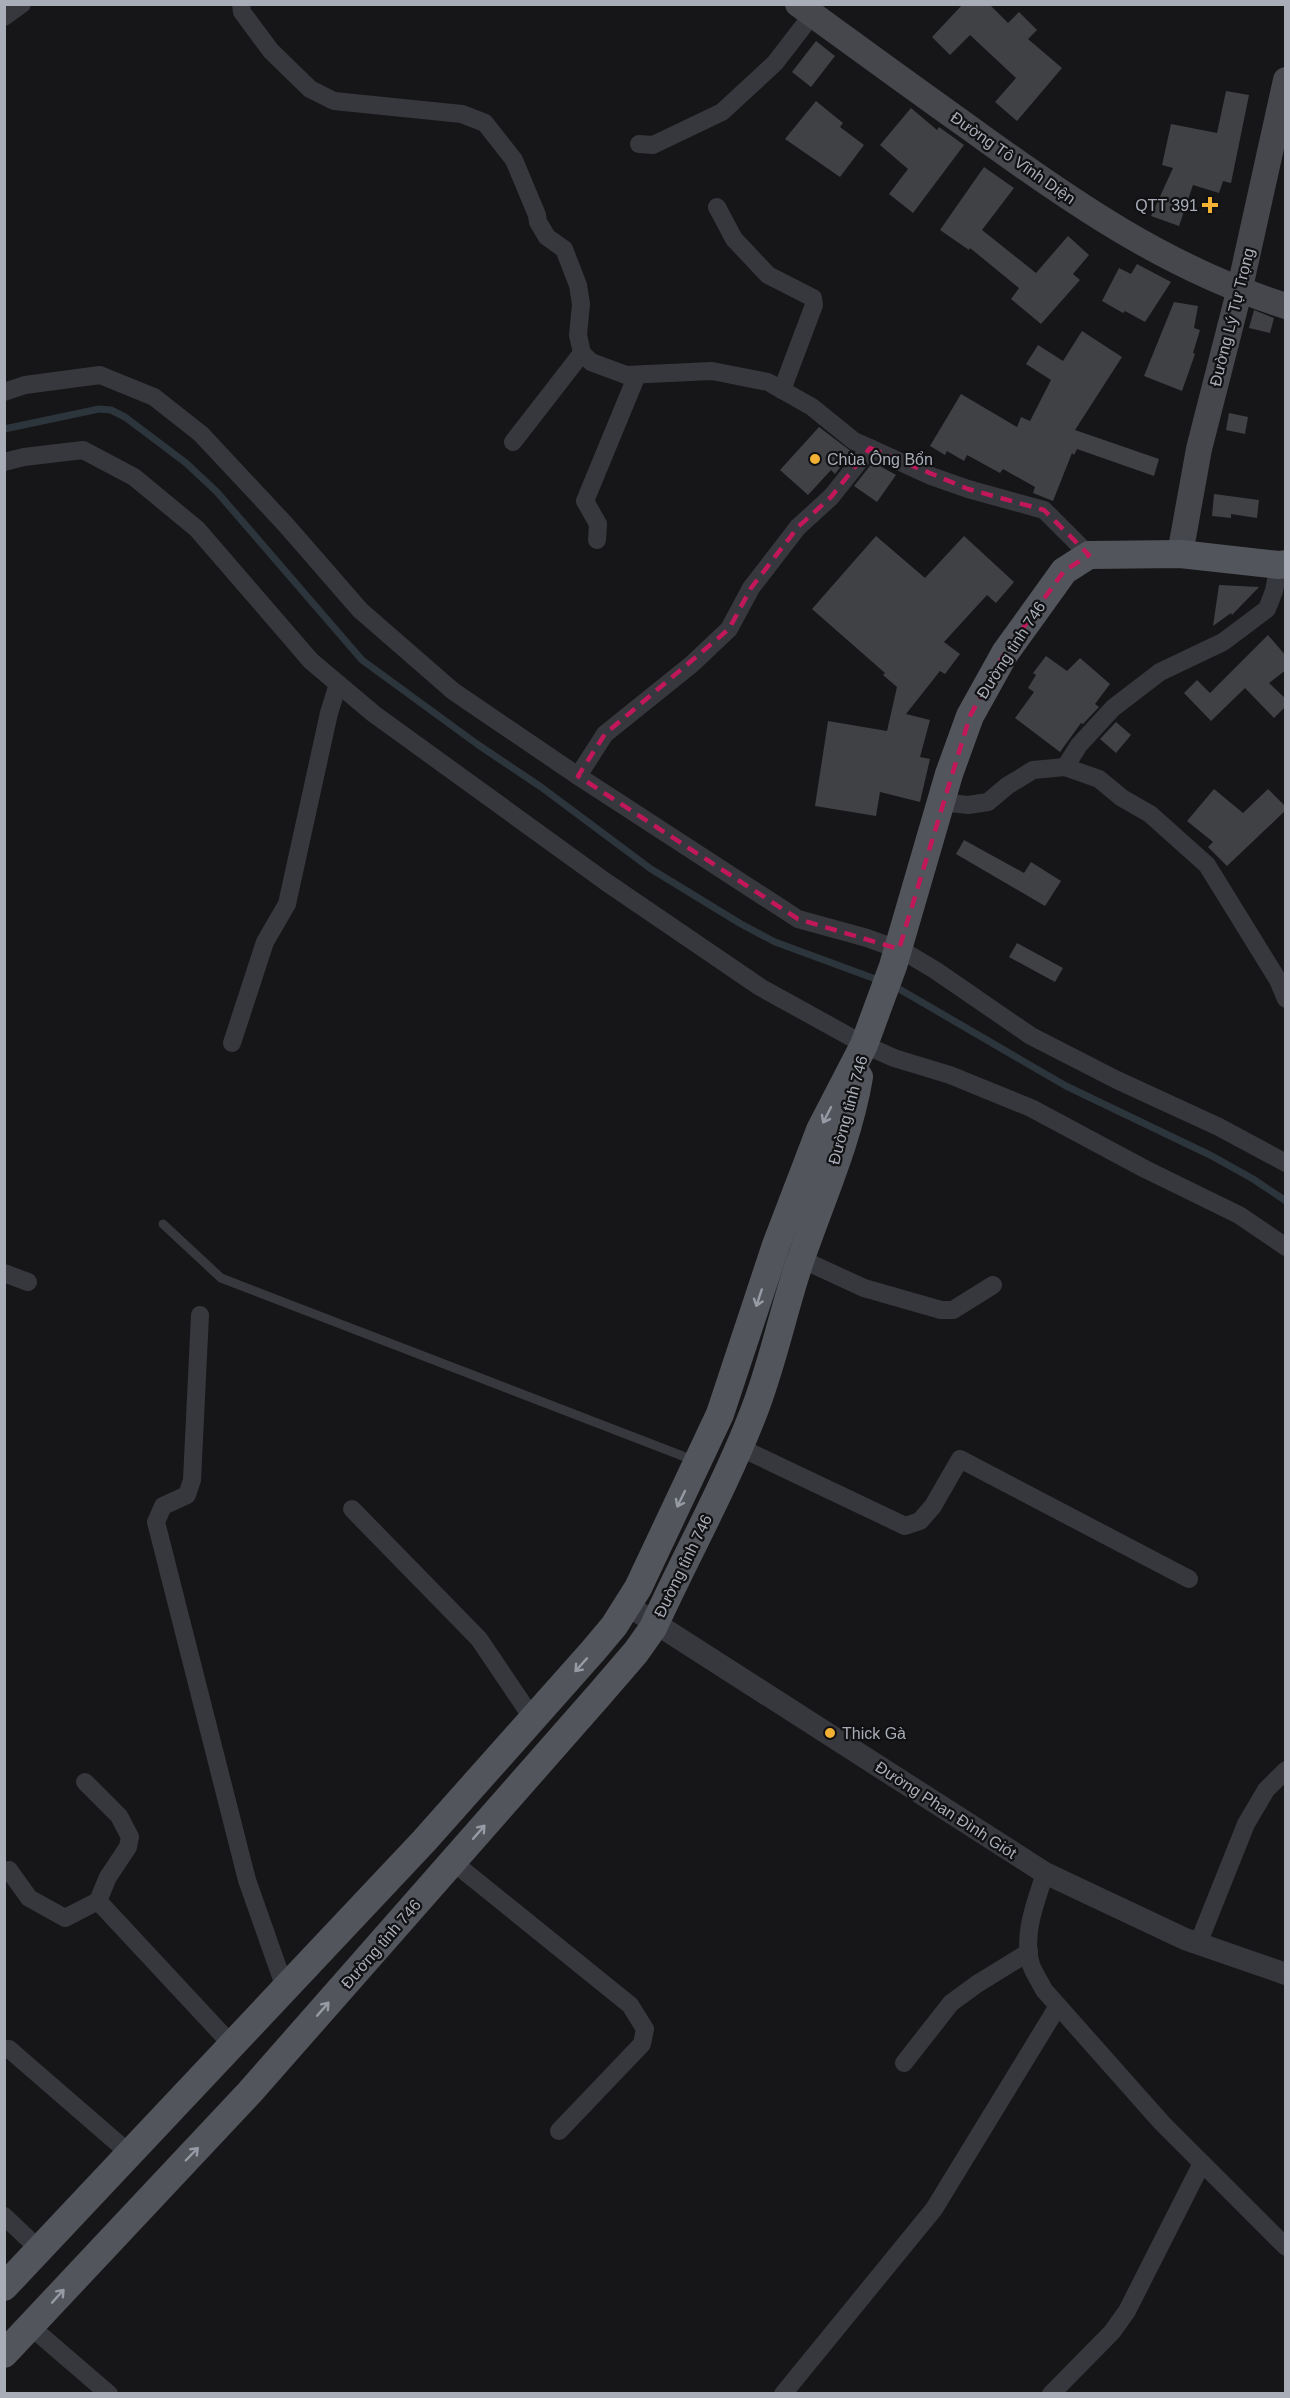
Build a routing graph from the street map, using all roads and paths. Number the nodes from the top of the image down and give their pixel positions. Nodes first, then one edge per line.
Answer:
1 (22, 4) edge
2 (242, 4) edge
3 (805, 10) edge
4 (4, 17) edge
5 (1286, 80) edge
6 (639, 144) dead end
7 (717, 207) dead end
8 (1239, 292) junction
9 (1286, 306) edge
10 (582, 353) junction
11 (637, 375) junction
12 (782, 390) junction
13 (4, 392) edge
14 (513, 442) dead end
15 (870, 448) junction
16 (4, 462) edge
17 (597, 540) dead end
18 (1180, 554) junction
19 (1089, 555) junction
20 (1282, 565) edge
21 (338, 684) junction
22 (1065, 767) junction
23 (578, 776) junction
24 (941, 802) junction
25 (899, 949) junction
26 (1286, 999) edge
27 (232, 1043) dead end
28 (864, 1045) junction
29 (1286, 1164) edge
30 (163, 1224) dead end
31 (1286, 1247) edge
32 (801, 1258) junction
33 (4, 1273) edge
34 (28, 1282) dead end
35 (993, 1285) dead end
36 (200, 1315) dead end
37 (739, 1447) junction
38 (698, 1462) junction
39 (352, 1509) dead end
40 (1189, 1579) dead end
41 (627, 1605) junction
42 (655, 1622) junction
43 (533, 1719) junction
44 (1286, 1770) edge
45 (85, 1782) dead end
46 (453, 1862) junction
47 (4, 1871) edge
48 (1045, 1873) junction
49 (98, 1900) junction
50 (1198, 1944) junction
51 (1029, 1952) junction
52 (1286, 1974) edge
53 (285, 1988) junction
54 (1058, 2006) junction
55 (233, 2046) junction
56 (4, 2049) edge
57 (904, 2063) dead end
58 (559, 2131) dead end
59 (129, 2153) junction
60 (1202, 2163) junction
61 (4, 2216) edge
62 (1286, 2247) edge
63 (39, 2249) junction
64 (4, 2287) edge
65 (30, 2326) junction
66 (4, 2354) edge
67 (109, 2394) edge
68 (783, 2394) edge
69 (1051, 2394) edge

1 - 4 street
2 - 10 street
3 - 6 street
3 - 8 main road, Đường Tô Vĩnh Diện
5 - 8 main road, Đường Lý Tự Trọng
7 - 12 street
8 - 9 main road
8 - 18 main road, Đường Lý Tự Trọng
10 - 11 street
10 - 14 street
11 - 12 street
11 - 17 street
12 - 15 street
13 - 23 street
15 - 19 street
15 - 23 street
16 - 21 street
18 - 19 main road
18 - 20 main road
19 - 24 main road, Đường tỉnh 746
20 - 22 street
21 - 27 street
21 - 28 street
22 - 24 street
22 - 26 street
23 - 25 street
24 - 25 main road, Đường tỉnh 746
25 - 28 main road, Đường tỉnh 746
25 - 29 street
28 - 31 street
28 - 32 main road, Đường tỉnh 746
28 -> 38 main road, Đường tỉnh 746
30 - 38 lane
32 - 35 street
32 - 37 main road, Đường tỉnh 746
33 - 34 street
36 - 53 street
37 - 40 street
37 - 42 main road, Đường tỉnh 746
38 -> 41 main road, Đường tỉnh 746
39 - 43 street
41 - 42 street, Đường Phan Đình Giót
41 -> 43 main road, Đường tỉnh 746
46 -> 42 main road, Đường tỉnh 746
42 - 48 street, Đường Phan Đình Giót
43 - 53 main road, Đường tỉnh 746
44 - 50 street
45 - 49 street
46 - 58 street
65 -> 46 main road, Đường tỉnh 746
47 - 49 street
48 - 50 street, Đường Phan Đình Giót
48 - 51 street
49 - 55 street
50 - 52 street, Đường Phan Đình Giót
51 - 54 street
51 - 57 street
53 - 55 main road, Đường tỉnh 746
54 - 60 street
54 - 68 street
55 - 59 main road, Đường tỉnh 746
56 - 59 street
59 - 63 main road, Đường tỉnh 746
60 - 62 street
60 - 69 street
61 - 63 street
63 - 64 main road, Đường tỉnh 746
65 - 66 main road, Đường tỉnh 746
65 - 67 street

